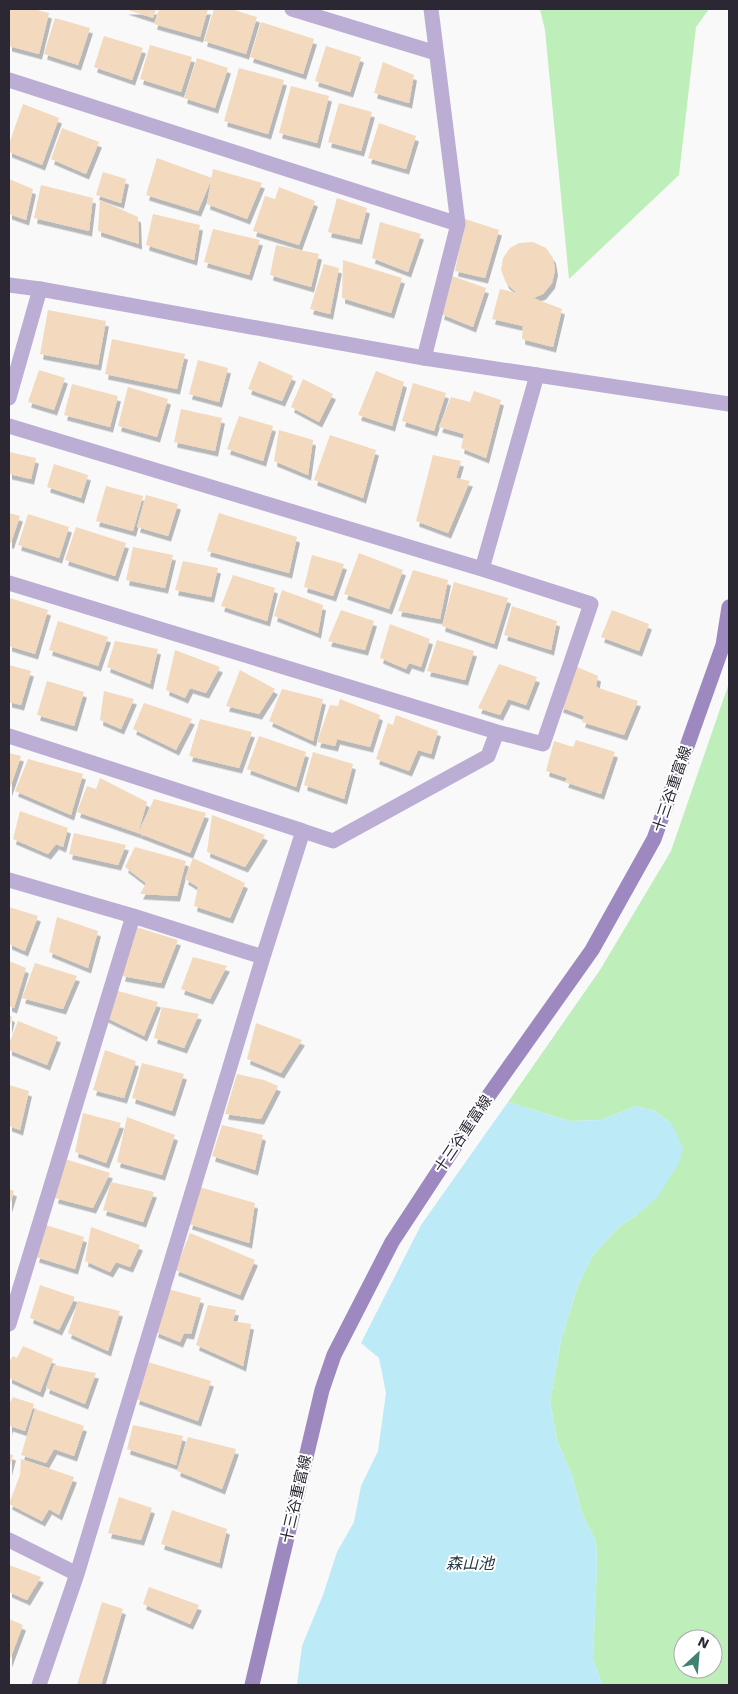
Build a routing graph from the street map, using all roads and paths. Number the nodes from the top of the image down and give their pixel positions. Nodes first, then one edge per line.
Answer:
1 (292, 9) edge
2 (431, 9) edge
3 (436, 53) junction
4 (9, 80) edge
5 (458, 224) junction
6 (9, 285) edge
7 (40, 289) junction
8 (424, 358) junction
9 (537, 375) junction
10 (9, 398) edge
11 (729, 404) edge
12 (9, 426) edge
13 (482, 569) junction
14 (9, 583) edge
15 (729, 607) edge
16 (497, 732) junction
17 (9, 736) edge
18 (303, 831) junction
19 (9, 880) edge
20 (133, 916) junction
21 (263, 956) junction
22 (9, 1324) edge
23 (9, 1540) edge
24 (78, 1574) junction
25 (39, 1685) edge
26 (252, 1685) edge

1 - 3 street
2 - 3 street
3 - 5 street
4 - 5 street
5 - 8 street
6 - 7 street
7 - 8 street
7 - 10 street
8 - 9 street
9 - 11 street
9 - 13 street
12 - 13 street
13 - 16 street
14 - 16 street
15 - 26 main road, 十三谷重富線
16 - 18 street
17 - 18 street
18 - 21 street
19 - 20 street
20 - 21 street
20 - 22 street
21 - 24 street
23 - 24 street
24 - 25 street

